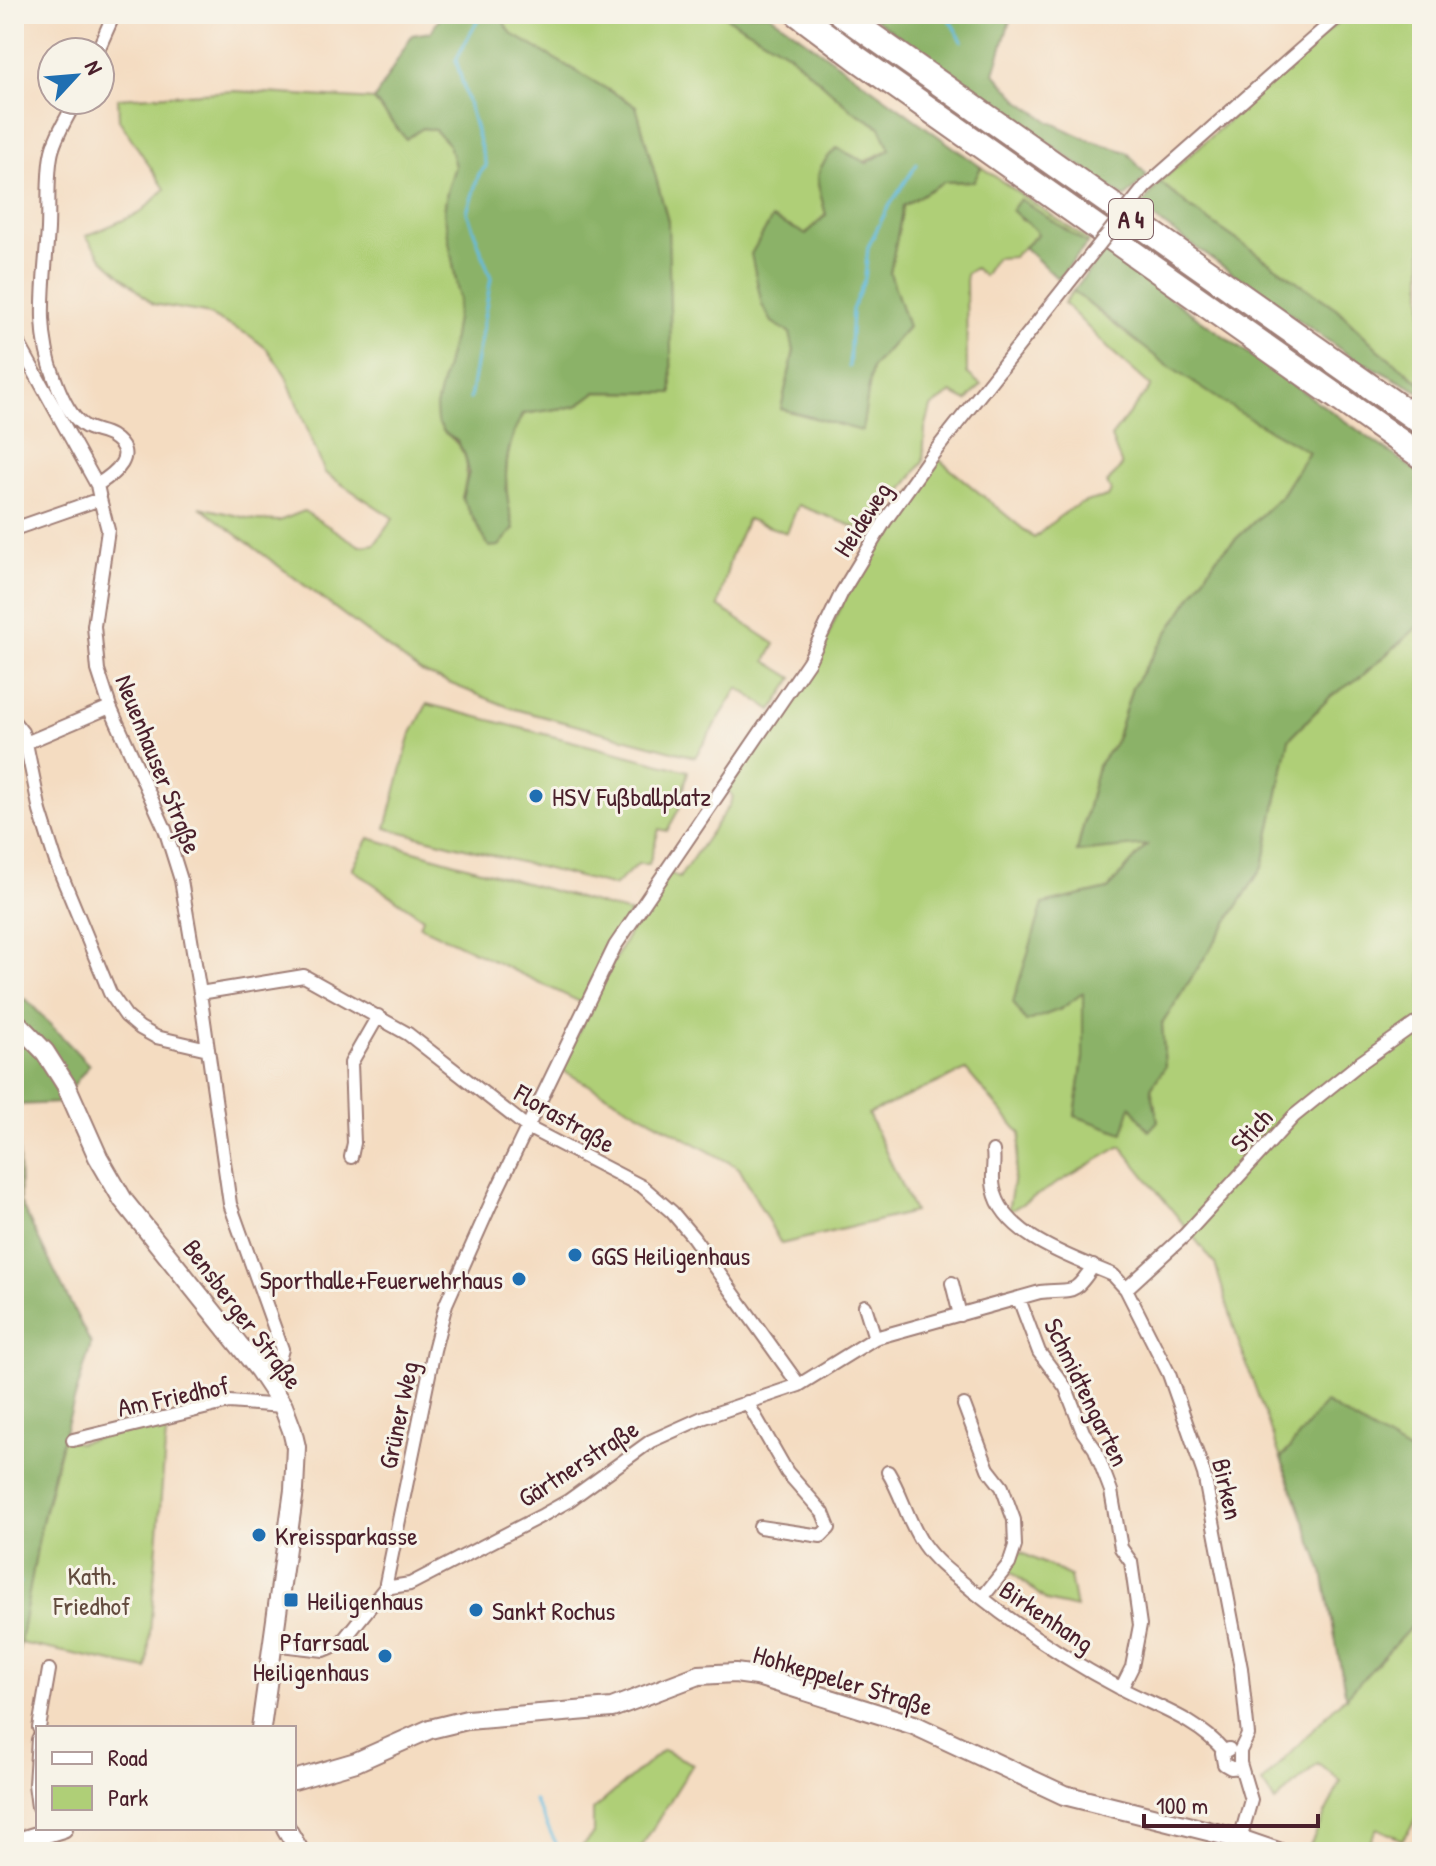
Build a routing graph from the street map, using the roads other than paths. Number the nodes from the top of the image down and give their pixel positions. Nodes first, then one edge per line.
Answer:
1 (114, 14) edge
2 (798, 14) edge
3 (841, 14) edge
4 (1341, 14) edge
5 (104, 36) edge
6 (69, 116) edge
7 (14, 335) edge
8 (1422, 423) edge
9 (1422, 457) edge
10 (97, 485) junction
11 (100, 499) junction
12 (14, 529) edge
13 (110, 707) junction
14 (14, 722) edge
15 (20, 745) edge
16 (200, 993) junction
17 (378, 1016) junction
18 (1422, 1019) edge
19 (14, 1020) edge
20 (208, 1049) junction
21 (527, 1127) junction
22 (993, 1151) dead end
23 (351, 1157) dead end
24 (1093, 1266) junction
25 (952, 1283) dead end
26 (1126, 1289) junction
27 (1019, 1299) junction
28 (865, 1306) dead end
29 (960, 1315) junction
30 (875, 1338) junction
31 (259, 1370) junction
32 (799, 1385) junction
33 (747, 1402) junction
34 (964, 1405) dead end
35 (283, 1406) junction
36 (73, 1440) dead end
37 (888, 1472) dead end
38 (760, 1527) dead end
39 (385, 1588) junction
40 (982, 1598) junction
41 (272, 1644) junction
42 (49, 1670) dead end
43 (1121, 1689) junction
44 (39, 1726) edge
45 (261, 1726) edge
46 (1224, 1751) junction
47 (1240, 1751) junction
48 (1241, 1767) junction
49 (36, 1769) edge
50 (296, 1779) edge
51 (36, 1792) edge
52 (287, 1830) edge
53 (42, 1838) edge
54 (1240, 1839) junction
55 (14, 1843) edge
56 (300, 1852) edge
57 (1278, 1852) edge

1 - 5 street
2 - 9 highway, A 4
3 - 8 highway, A 4
4 - 21 street, Heideweg, bridge
6 - 10 street
7 - 10 street, Neuenhauser Straße
10 - 11 street, Neuenhauser Straße
11 - 12 street
11 - 13 street, Neuenhauser Straße
13 - 15 street
13 - 16 street, Neuenhauser Straße
14 - 15 street
15 - 20 street
16 - 17 street, Florastraße
16 - 20 street, Neuenhauser Straße
17 - 21 street, Florastraße
17 - 23 street
18 - 26 street, Stich
19 - 31 street, Bensberger Straße
20 - 31 street, Neuenhauser Straße
21 - 32 street, Florastraße
21 - 39 street, Grüner Weg
22 - 24 street, Birken
24 - 26 street, Birken
24 - 27 street
25 - 29 street
26 - 47 street, Birken
27 - 29 street
27 - 43 street, Schmidtengarten
28 - 30 street
29 - 30 street
30 - 32 street
31 - 35 street, Bensberger Straße
32 - 33 street, Gärtnerstraße
33 - 38 street
33 - 39 street, Gärtnerstraße
34 - 40 street
35 - 36 street, Am Friedhof
35 - 41 street, Bensberger Straße
37 - 40 street, Birkenhang
39 - 41 street, Grüner Weg
40 - 43 street, Birkenhang
41 - 45 street, Bensberger Straße
42 - 44 street
43 - 46 street, Birkenhang
46 - 47 street
46 - 48 street
47 - 48 street, Birken
48 - 54 street, Birken
49 - 51 street
50 - 54 street, Hohkeppeler Straße
52 - 56 street
53 - 55 street
54 - 57 street, Hohkeppeler Straße

